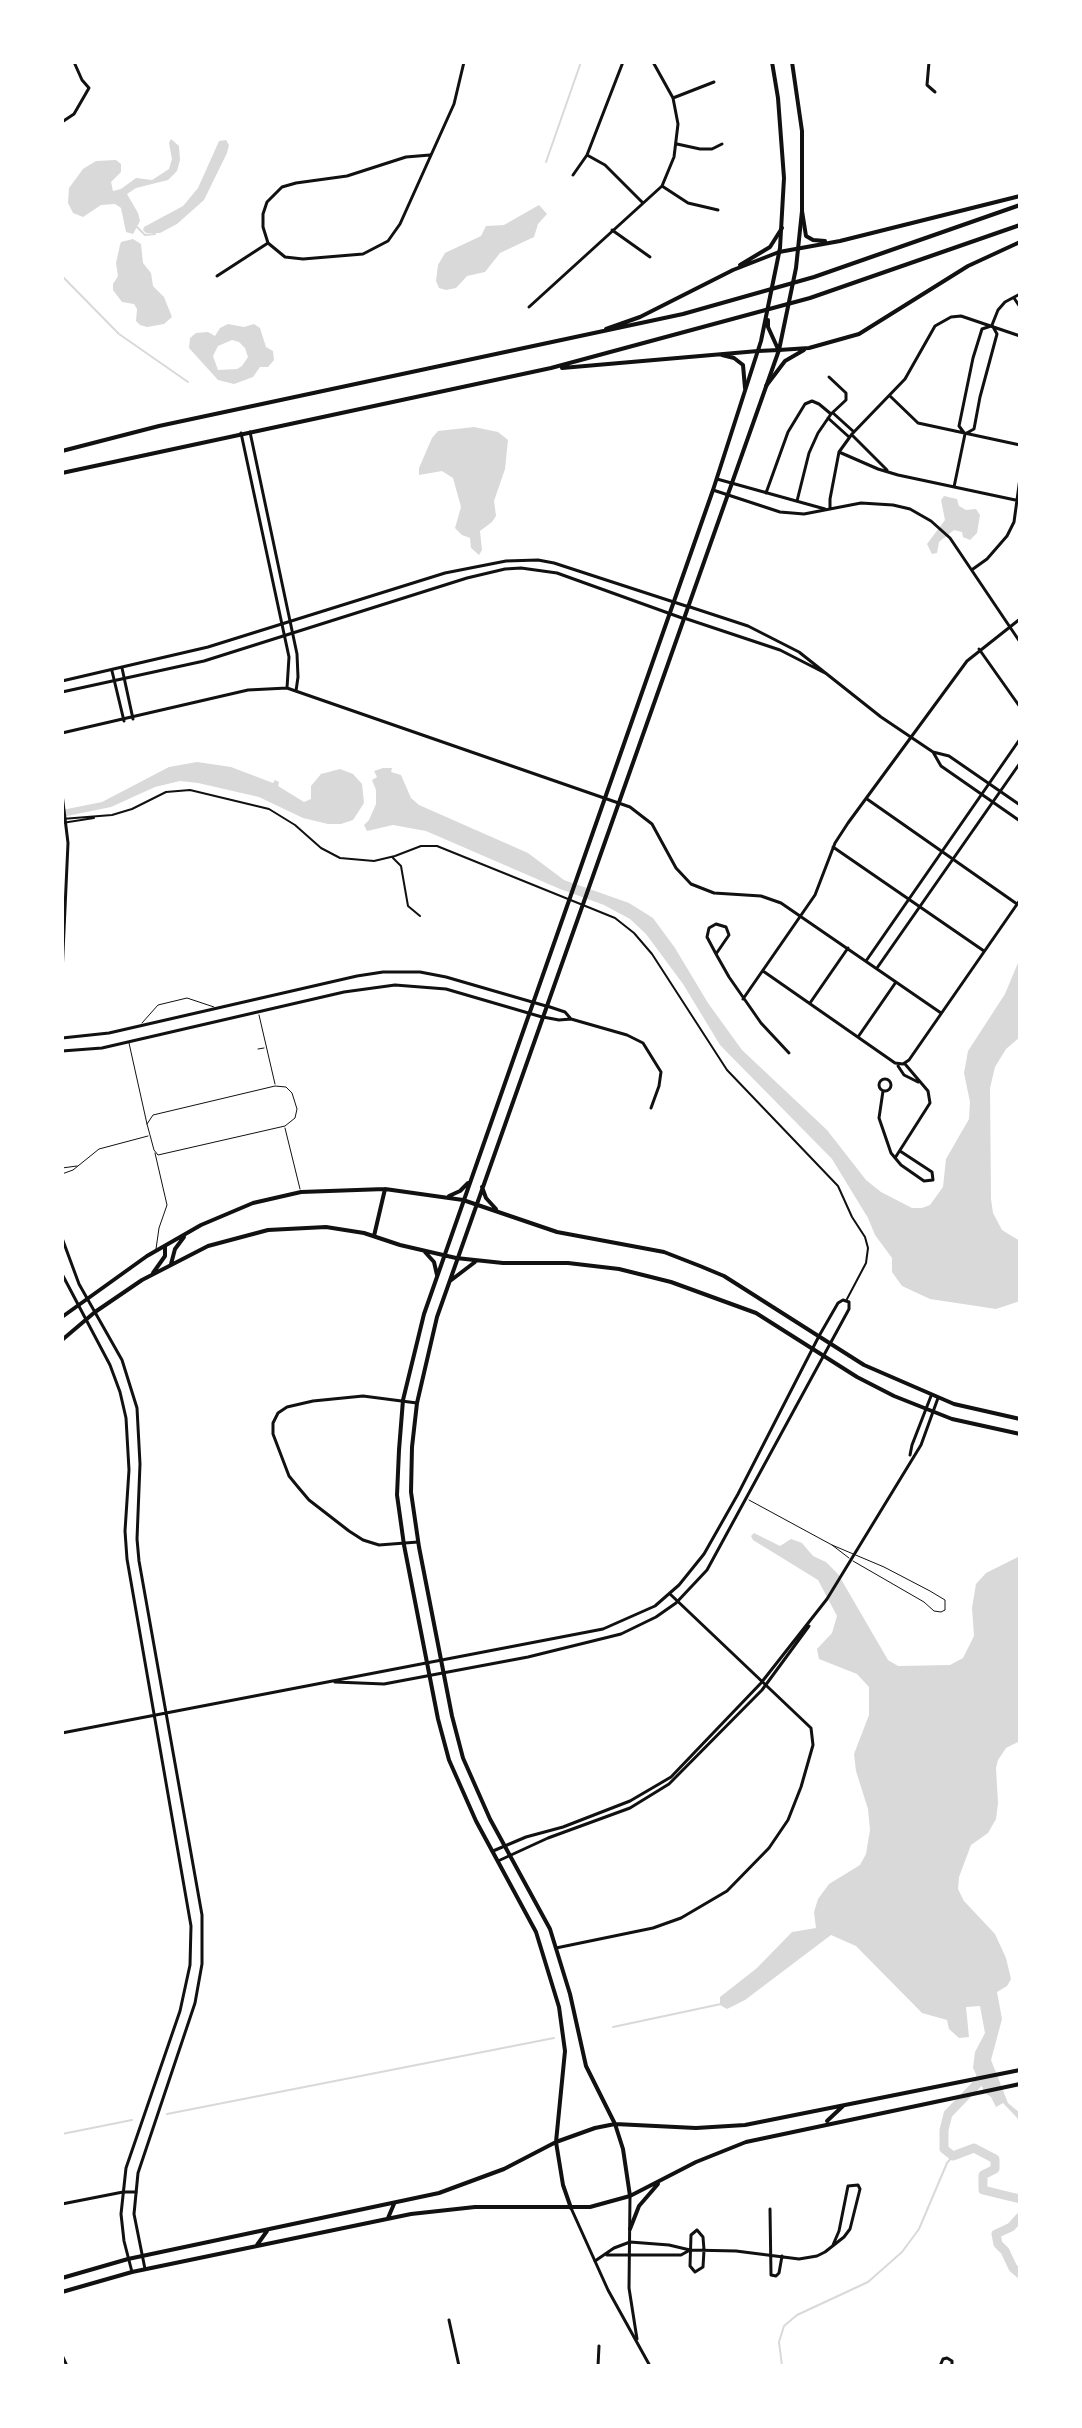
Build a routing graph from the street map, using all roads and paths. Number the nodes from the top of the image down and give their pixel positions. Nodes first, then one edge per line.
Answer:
1 (74, 62) edge
2 (464, 62) edge
3 (623, 62) edge
4 (653, 62) edge
5 (772, 62) edge
6 (792, 62) edge
7 (929, 62) edge
8 (714, 82) dead end
9 (935, 92) dead end
10 (673, 98) junction
11 (62, 122) edge
12 (677, 144) junction
13 (722, 144) dead end
14 (430, 155) junction
15 (587, 155) junction
16 (573, 175) dead end
17 (662, 186) junction
18 (1020, 196) edge
19 (643, 203) junction
20 (1020, 205) edge
21 (718, 210) dead end
22 (802, 211) junction
23 (1020, 225) edge
24 (782, 228) junction
25 (612, 230) junction
26 (840, 241) junction
27 (1020, 242) edge
28 (268, 243) junction
29 (798, 250) junction
30 (779, 252) junction
31 (650, 257) dead end
32 (733, 270) junction
33 (217, 276) dead end
34 (1020, 294) edge
35 (1014, 298) junction
36 (529, 307) dead end
37 (1020, 307) edge
38 (768, 314) junction
39 (992, 325) junction
40 (585, 336) junction
41 (1020, 336) edge
42 (809, 348) junction
43 (779, 350) junction
44 (758, 351) junction
45 (719, 354) junction
46 (551, 368) junction
47 (829, 377) dead end
48 (766, 386) junction
49 (745, 388) junction
50 (890, 396) junction
51 (831, 415) junction
52 (250, 431) junction
53 (241, 433) junction
54 (852, 434) junction
55 (965, 434) junction
56 (1020, 445) edge
57 (62, 451) edge
58 (839, 452) junction
59 (887, 470) junction
60 (62, 473) edge
61 (1020, 478) edge
62 (717, 479) junction
63 (730, 483) junction
64 (954, 487) junction
65 (713, 490) junction
66 (766, 493) junction
67 (726, 494) junction
68 (797, 501) junction
69 (1019, 501) edge
70 (828, 508) junction
71 (562, 565) junction
72 (973, 569) junction
73 (559, 574) junction
74 (393, 589) junction
75 (397, 601) junction
76 (674, 602) junction
77 (686, 606) junction
78 (670, 613) junction
79 (682, 618) junction
80 (1020, 619) edge
81 (290, 622) junction
82 (281, 625) junction
83 (1010, 626) junction
84 (759, 631) junction
85 (293, 633) junction
86 (284, 637) junction
87 (778, 641) junction
88 (756, 642) junction
89 (1020, 642) edge
90 (783, 644) junction
91 (979, 649) junction
92 (778, 650) junction
93 (142, 664) junction
94 (122, 668) junction
95 (112, 671) junction
96 (825, 673) junction
97 (145, 675) junction
98 (124, 680) junction
99 (62, 681) edge
100 (115, 682) junction
101 (287, 688) junction
102 (296, 691) junction
103 (62, 692) edge
104 (1020, 707) edge
105 (133, 719) junction
106 (124, 721) junction
107 (62, 733) edge
108 (912, 738) junction
109 (1020, 739) edge
110 (933, 752) junction
111 (1020, 763) edge
112 (989, 784) junction
113 (1000, 791) junction
114 (982, 794) junction
115 (62, 796) edge
116 (606, 798) junction
117 (867, 799) junction
118 (993, 802) junction
119 (619, 803) junction
120 (1020, 805) edge
121 (62, 821) edge
122 (1020, 821) edge
123 (833, 847) junction
124 (942, 851) junction
125 (392, 857) junction
126 (953, 859) junction
127 (909, 899) junction
128 (1019, 902) edge
129 (920, 907) junction
130 (801, 915) junction
131 (420, 916) dead end
132 (63, 931) edge
133 (848, 948) junction
134 (984, 951) junction
135 (716, 954) junction
136 (866, 961) junction
137 (877, 968) junction
138 (762, 971) junction
139 (393, 972) junction
140 (62, 974) edge
141 (457, 979) junction
142 (896, 982) junction
143 (395, 985) junction
144 (454, 991) junction
145 (743, 999) junction
146 (534, 1001) junction
147 (810, 1003) junction
148 (546, 1006) junction
149 (217, 1008) junction
150 (258, 1012) junction
151 (529, 1013) junction
152 (941, 1013) junction
153 (542, 1017) junction
154 (571, 1019) junction
155 (138, 1026) junction
156 (858, 1037) junction
157 (62, 1038) edge
158 (128, 1042) junction
159 (266, 1047) junction
160 (258, 1049) dead end
161 (62, 1051) edge
162 (789, 1053) dead end
163 (140, 1061) dead end
164 (133, 1062) junction
165 (901, 1064) junction
166 (142, 1070) dead end
167 (135, 1072) junction
168 (918, 1082) junction
169 (275, 1086) junction
170 (883, 1091) dead end
171 (651, 1108) dead end
172 (145, 1112) junction
173 (151, 1116) junction
174 (147, 1124) junction
175 (285, 1126) junction
176 (150, 1136) junction
177 (900, 1151) junction
178 (155, 1152) junction
179 (161, 1155) junction
180 (895, 1158) junction
181 (158, 1163) junction
182 (80, 1165) junction
183 (62, 1168) edge
184 (62, 1174) edge
185 (471, 1178) junction
186 (482, 1187) junction
187 (373, 1189) junction
188 (385, 1189) junction
189 (301, 1192) junction
190 (446, 1198) junction
191 (463, 1200) junction
192 (382, 1202) junction
193 (476, 1205) junction
194 (500, 1213) junction
195 (159, 1235) junction
196 (185, 1235) junction
197 (374, 1236) junction
198 (62, 1238) edge
199 (165, 1247) junction
200 (423, 1251) junction
201 (156, 1252) junction
202 (444, 1256) junction
203 (456, 1258) junction
204 (478, 1260) junction
205 (171, 1264) junction
206 (62, 1274) edge
207 (152, 1275) junction
208 (437, 1275) junction
209 (449, 1282) junction
210 (86, 1298) junction
211 (846, 1300) junction
212 (76, 1305) junction
213 (95, 1312) junction
214 (831, 1315) junction
215 (62, 1317) edge
216 (86, 1320) junction
217 (842, 1321) junction
218 (819, 1336) junction
219 (62, 1340) edge
220 (830, 1343) junction
221 (813, 1349) junction
222 (823, 1355) junction
223 (931, 1396) junction
224 (938, 1398) junction
225 (403, 1400) junction
226 (417, 1403) junction
227 (925, 1410) junction
228 (932, 1413) junction
229 (139, 1417) junction
230 (126, 1418) junction
231 (1020, 1419) edge
232 (1020, 1434) edge
233 (910, 1459) junction
234 (738, 1494) junction
235 (746, 1498) junction
236 (126, 1515) junction
237 (138, 1515) junction
238 (418, 1542) junction
239 (404, 1545) junction
240 (854, 1558) junction
241 (670, 1594) junction
242 (145, 1599) junction
243 (133, 1601) junction
244 (677, 1602) junction
245 (441, 1660) junction
246 (427, 1663) junction
247 (443, 1672) junction
248 (429, 1675) junction
249 (335, 1682) junction
250 (763, 1685) junction
251 (166, 1713) junction
252 (154, 1715) junction
253 (62, 1733) edge
254 (461, 1749) junction
255 (447, 1753) junction
256 (505, 1845) junction
257 (493, 1851) junction
258 (511, 1855) junction
259 (498, 1861) junction
260 (556, 1948) junction
261 (180, 2011) junction
262 (192, 2014) junction
263 (1020, 2070) edge
264 (1020, 2084) edge
265 (153, 2087) junction
266 (165, 2092) junction
267 (843, 2106) junction
268 (615, 2124) junction
269 (822, 2124) junction
270 (556, 2142) junction
271 (661, 2180) junction
272 (123, 2192) junction
273 (136, 2192) junction
274 (630, 2196) junction
275 (62, 2204) edge
276 (394, 2204) junction
277 (571, 2208) junction
278 (770, 2209) dead end
279 (388, 2218) junction
280 (268, 2229) junction
281 (630, 2229) junction
282 (630, 2242) junction
283 (257, 2245) junction
284 (833, 2245) junction
285 (690, 2250) junction
286 (704, 2250) junction
287 (605, 2255) junction
288 (630, 2255) junction
289 (771, 2255) junction
290 (142, 2256) junction
291 (782, 2256) junction
292 (128, 2259) junction
293 (595, 2261) junction
294 (145, 2269) junction
295 (132, 2272) junction
296 (62, 2278) edge
297 (62, 2292) edge
298 (449, 2320) dead end
299 (638, 2343) junction
300 (599, 2346) dead end
301 (62, 2355) edge
302 (67, 2366) edge
303 (459, 2366) edge
304 (598, 2366) edge
305 (650, 2366) edge
306 (860, 2366) edge
307 (873, 2366) edge
308 (940, 2366) edge
309 (952, 2366) edge

1 - 11 street
2 - 14 street
3 - 15 street
4 - 10 street
5 - 24 main road
6 - 22 main road
7 - 9 street
8 - 10 street
10 - 12 street
12 - 13 street
12 - 17 street
14 - 28 street
14 - 28 street
15 - 16 street
15 - 19 street
17 - 19 street
17 - 21 street
18 - 26 main road
19 - 25 street
20 - 40 main road
22 - 26 main road
22 - 29 main road
23 - 46 main road
24 - 30 main road
24 - 32 main road
25 - 31 street
25 - 36 street
26 - 29 main road
27 - 42 main road
28 - 33 street
29 - 30 main road
29 - 43 main road
30 - 32 main road
30 - 38 main road
32 - 40 main road
34 - 35 street
35 - 37 street
35 - 39 street
38 - 43 main road
38 - 44 main road
39 - 41 street
39 - 50 street
39 - 55 street
39 - 55 street
40 - 57 main road
42 - 43 main road
42 - 48 main road
43 - 44 main road
43 - 48 main road
44 - 45 main road
44 - 49 main road
45 - 46 main road
45 - 49 main road
46 - 52 main road
47 - 51 street
48 - 63 main road
49 - 62 main road
50 - 54 street
50 - 55 street
51 - 54 street
51 - 66 street
51 - 68 street
52 - 53 main road
52 - 81 street
53 - 60 main road
53 - 82 street
54 - 58 street
54 - 59 street
55 - 56 street
55 - 64 street
58 - 59 street
58 - 70 street
59 - 64 street
61 - 69 street
62 - 63 street
62 - 65 main road
63 - 66 street
63 - 67 main road
64 - 69 street
65 - 67 street
65 - 76 main road
66 - 68 street
67 - 70 street
67 - 77 main road
68 - 70 street
69 - 72 street
70 - 72 street
71 - 73 street
71 - 74 street
71 - 76 street
72 - 83 street
73 - 75 street
73 - 78 street
74 - 75 street
74 - 81 street
75 - 85 street
76 - 77 street
76 - 78 main road
77 - 79 main road
77 - 84 street
78 - 79 street
78 - 116 main road
79 - 88 street
79 - 119 main road
80 - 83 street
81 - 82 street
81 - 85 street
82 - 86 street
82 - 93 street
83 - 89 street
83 - 91 street
84 - 87 street
84 - 88 street
85 - 86 street
85 - 102 street
86 - 97 street
86 - 101 street
87 - 90 street
87 - 92 street
88 - 92 street
90 - 92 street
90 - 96 street
91 - 104 street
91 - 108 street
92 - 96 street
93 - 94 street
93 - 97 street
94 - 95 street
94 - 98 street
95 - 99 street
95 - 100 street
96 - 108 street
97 - 98 street
98 - 100 street
98 - 105 street
100 - 103 street
100 - 106 street
101 - 102 street
101 - 105 street
102 - 116 street
105 - 106 street
106 - 107 street
108 - 110 street
108 - 117 street
109 - 112 street
110 - 112 street
110 - 114 street
111 - 113 street
112 - 113 street
112 - 114 street
113 - 118 street
113 - 120 street
114 - 118 street
114 - 124 street
115 - 132 street
116 - 119 street
116 - 146 main road
117 - 123 street
117 - 124 street
118 - 122 street
118 - 126 street
119 - 130 street
119 - 148 main road
121 - 125 street
123 - 127 street
123 - 130 street
124 - 126 street
124 - 127 street
125 - 131 street
125 - 211 street
126 - 128 street
126 - 129 street
127 - 129 street
127 - 136 street
128 - 134 street
129 - 134 street
129 - 137 street
130 - 133 street
130 - 138 street
132 - 140 street
133 - 136 street
133 - 147 street
134 - 152 street
135 - 135 street
135 - 145 street
136 - 137 street
137 - 142 street
138 - 145 street
138 - 147 street
139 - 141 street
139 - 143 street
139 - 149 street
141 - 144 street
141 - 146 street
142 - 152 street
142 - 156 street
143 - 144 street
143 - 150 street
144 - 151 street
145 - 162 street
146 - 148 street
146 - 151 main road
147 - 156 street
148 - 153 main road
148 - 154 street
149 - 155 street
149 - 155 lane
150 - 158 street
150 - 159 lane
151 - 153 street
151 - 185 main road
152 - 165 street
153 - 154 street
153 - 186 main road
154 - 171 street
155 - 157 street
156 - 165 street
158 - 161 street
158 - 164 lane
159 - 160 lane
159 - 169 lane
163 - 164 lane
164 - 167 lane
165 - 168 street
165 - 168 street
166 - 167 lane
167 - 172 lane
168 - 177 street
169 - 173 lane
169 - 175 lane
170 - 180 street
172 - 173 lane
172 - 174 lane
173 - 174 lane
174 - 176 lane
175 - 179 lane
175 - 189 lane
176 - 178 lane
176 - 182 lane
177 - 180 street
177 - 180 street
178 - 179 lane
178 - 181 lane
179 - 181 lane
181 - 195 lane
182 - 183 lane
182 - 184 lane
185 - 190 main road
185 - 191 main road
186 - 193 main road
186 - 194 main road
187 - 188 main road
187 - 189 main road
187 - 192 main road
188 - 190 main road
188 - 192 main road
189 - 196 main road
190 - 191 main road
191 - 193 main road
191 - 202 main road
192 - 197 main road
193 - 194 main road
193 - 203 main road
194 - 218 main road
195 - 199 lane
195 - 201 lane
196 - 199 main road
196 - 205 main road
197 - 200 main road
197 - 205 main road
198 - 210 street
199 - 201 main road
199 - 207 main road
200 - 202 main road
200 - 208 main road
201 - 210 main road
202 - 203 main road
202 - 208 main road
203 - 204 main road
203 - 209 main road
204 - 209 main road
204 - 221 main road
205 - 207 main road
206 - 212 street
207 - 213 main road
208 - 225 main road
209 - 226 main road
210 - 212 main road
210 - 213 street
211 - 214 street
211 - 217 street
212 - 215 main road
212 - 216 street
213 - 216 main road
213 - 229 street
214 - 217 street
214 - 218 street
216 - 219 main road
216 - 230 street
217 - 220 street
218 - 220 main road
218 - 221 street
220 - 222 street
220 - 223 main road
221 - 222 main road
221 - 234 street
222 - 227 main road
222 - 235 street
223 - 224 main road
223 - 227 street
224 - 228 street
224 - 231 main road
225 - 226 street
225 - 239 main road
225 - 239 street
226 - 238 main road
227 - 228 main road
227 - 233 street
228 - 232 main road
228 - 233 street
229 - 230 street
229 - 237 street
230 - 236 street
233 - 240 street
234 - 235 lane
234 - 241 street
235 - 240 lane
235 - 244 street
236 - 237 street
236 - 243 street
237 - 242 street
238 - 239 street
238 - 245 main road
239 - 246 main road
240 - 240 lane
240 - 250 street
241 - 244 street
241 - 245 street
242 - 243 street
242 - 251 street
243 - 252 street
244 - 247 street
244 - 250 street
245 - 246 street
245 - 247 main road
246 - 248 main road
246 - 249 street
247 - 248 street
247 - 254 main road
248 - 249 street
248 - 255 main road
249 - 251 street
250 - 256 street
250 - 258 street
250 - 260 street
251 - 252 street
251 - 262 street
252 - 253 street
252 - 261 street
254 - 255 main road
254 - 256 main road
255 - 257 main road
256 - 257 street
256 - 258 main road
257 - 259 main road
258 - 259 street
258 - 260 main road
259 - 270 main road
260 - 268 main road
261 - 262 street
261 - 265 street
262 - 266 street
263 - 267 main road
264 - 269 main road
265 - 266 street
265 - 272 street
266 - 273 street
267 - 268 main road
267 - 269 main road
268 - 270 main road
268 - 274 main road
269 - 271 main road
270 - 276 main road
270 - 277 main road
271 - 274 main road
271 - 281 main road
272 - 273 street
272 - 275 street
272 - 292 street
273 - 290 street
274 - 277 main road
274 - 281 street
276 - 279 main road
276 - 280 main road
277 - 279 main road
277 - 293 street
278 - 289 street
279 - 283 main road
280 - 283 main road
280 - 290 main road
281 - 282 street
282 - 285 street
282 - 287 street
282 - 288 street
283 - 294 main road
284 - 284 street
284 - 291 street
285 - 286 street
285 - 286 street
285 - 286 street
285 - 288 street
286 - 289 street
287 - 288 street
287 - 293 street
288 - 299 street
289 - 291 street
289 - 291 street
290 - 292 main road
290 - 294 street
292 - 295 street
292 - 296 main road
293 - 299 street
294 - 295 main road
295 - 297 main road
298 - 303 street
299 - 305 street
300 - 304 street
301 - 302 street
306 - 307 street
308 - 309 street

